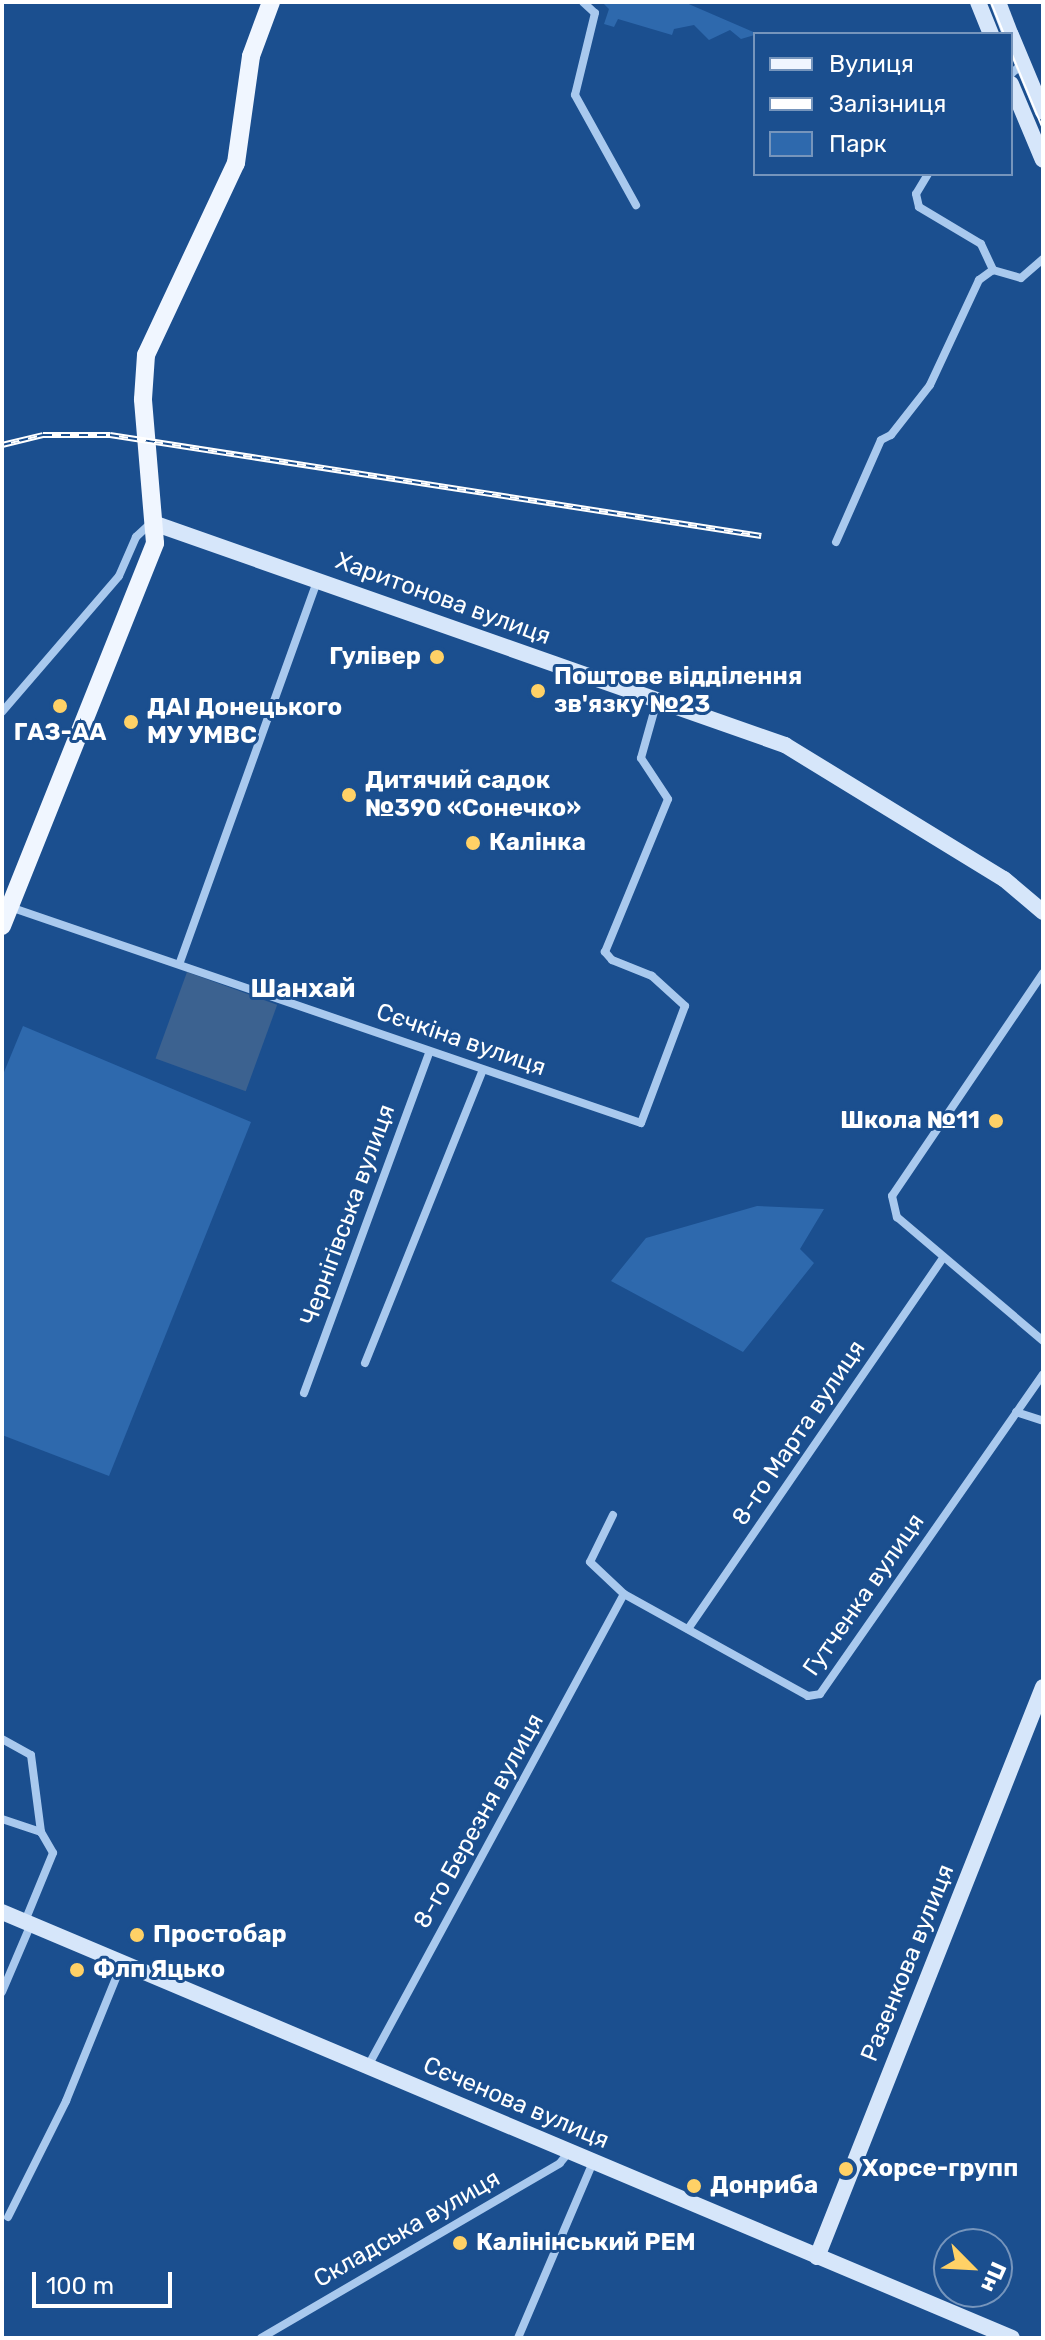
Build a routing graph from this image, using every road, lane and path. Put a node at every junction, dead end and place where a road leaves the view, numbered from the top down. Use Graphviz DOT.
graph roads {
  1 [pos="271,2"];
  2 [pos="583,2"];
  3 [pos="978,2"];
  4 [pos="998,2"];
  5 [pos="990,32"];
  6 [pos="1010,32"];
  7 [pos="1013,46"];
  8 [pos="1017,69"];
  9 [pos="1013,89"];
  10 [pos="1043,112"];
  11 [pos="1043,160"];
  12 [pos="927,176"];
  13 [pos="636,205"];
  14 [pos="1043,259"];
  15 [pos="993,270"];
  16 [pos="156,524"];
  17 [pos="836,542"];
  18 [pos="318,579"];
  19 [pos="657,701"];
  20 [pos="2,712"];
  21 [pos="6,905"];
  22 [pos="1043,912"];
  23 [pos="2,926"];
  24 [pos="180,962"];
  25 [pos="1043,973"];
  26 [pos="430,1051"];
  27 [pos="482,1072"];
  28 [pos="942,1260"];
  29 [pos="1043,1341"];
  30 [pos="365,1363"];
  31 [pos="1043,1374"];
  32 [pos="304,1393"];
  33 [pos="1016,1412"];
  34 [pos="1043,1421"];
  35 [pos="613,1515"];
  36 [pos="624,1594"];
  37 [pos="688,1629"];
  38 [pos="1043,1687"];
  39 [pos="2,1739"];
  40 [pos="2,1819"];
  41 [pos="41,1832"];
  42 [pos="2,1912"];
  43 [pos="28,1923"];
  44 [pos="122,1963"];
  45 [pos="2,1992"];
  46 [pos="368,2066"];
  47 [pos="569,2151"];
  48 [pos="593,2162"];
  49 [pos="8,2217"];
  50 [pos="817,2257"];
  51 [pos="261,2338"];
  52 [pos="518,2338"];
  53 [pos="1012,2338"];
  1 -- 16 [label="main road"];
  2 -- 13 [label="street"];
  3 -- 5 [label="street"];
  4 -- 6 [label="street"];
  7 -- 8 [label="street"];
  8 -- 10 [label="street"];
  9 -- 11 [label="street"];
  12 -- 15 [label="street"];
  14 -- 15 [label="street"];
  15 -- 17 [label="street"];
  16 -- 18 [label="street, Харитонова вулиця"];
  16 -- 20 [label="street"];
  16 -- 21 [label="main road"];
  18 -- 19 [label="street, Харитонова вулиця"];
  18 -- 24 [label="street"];
  19 -- 22 [label="street, Харитонова вулиця"];
  19 -- 27 [label="street, Сєчкіна вулиця"];
  21 -- 23 [label="main road"];
  21 -- 24 [label="street, Сєчкіна вулиця"];
  24 -- 26 [label="street, Сєчкіна вулиця"];
  25 -- 28 [label="street"];
  26 -- 27 [label="street, Сєчкіна вулиця"];
  26 -- 32 [label="street, Чернігівська вулиця"];
  27 -- 30 [label="street"];
  28 -- 29 [label="street"];
  28 -- 37 [label="street, 8-го Марта вулиця"];
  31 -- 33 [label="street, Гутченка вулиця"];
  33 -- 34 [label="street"];
  33 -- 37 [label="street, Гутченка вулиця"];
  35 -- 36 [label="street, Гутченка вулиця"];
  36 -- 37 [label="street, Гутченка вулиця"];
  36 -- 46 [label="street, 8-го Березня вулиця"];
  38 -- 50 [label="street, Разенкова вулиця"];
  39 -- 41 [label="street"];
  40 -- 41 [label="street"];
  41 -- 43 [label="street"];
  42 -- 43 [label="street, Сєченова вулиця"];
  43 -- 44 [label="street, Сєченова вулиця"];
  43 -- 45 [label="street"];
  44 -- 46 [label="street, Сєченова вулиця"];
  44 -- 49 [label="street"];
  46 -- 47 [label="street, Сєченова вулиця"];
  47 -- 48 [label="street, Сєченова вулиця"];
  47 -- 51 [label="street, Складська вулиця"];
  48 -- 50 [label="street, Сєченова вулиця"];
  48 -- 52 [label="street"];
  50 -- 53 [label="street, Сєченова вулиця"];
}
